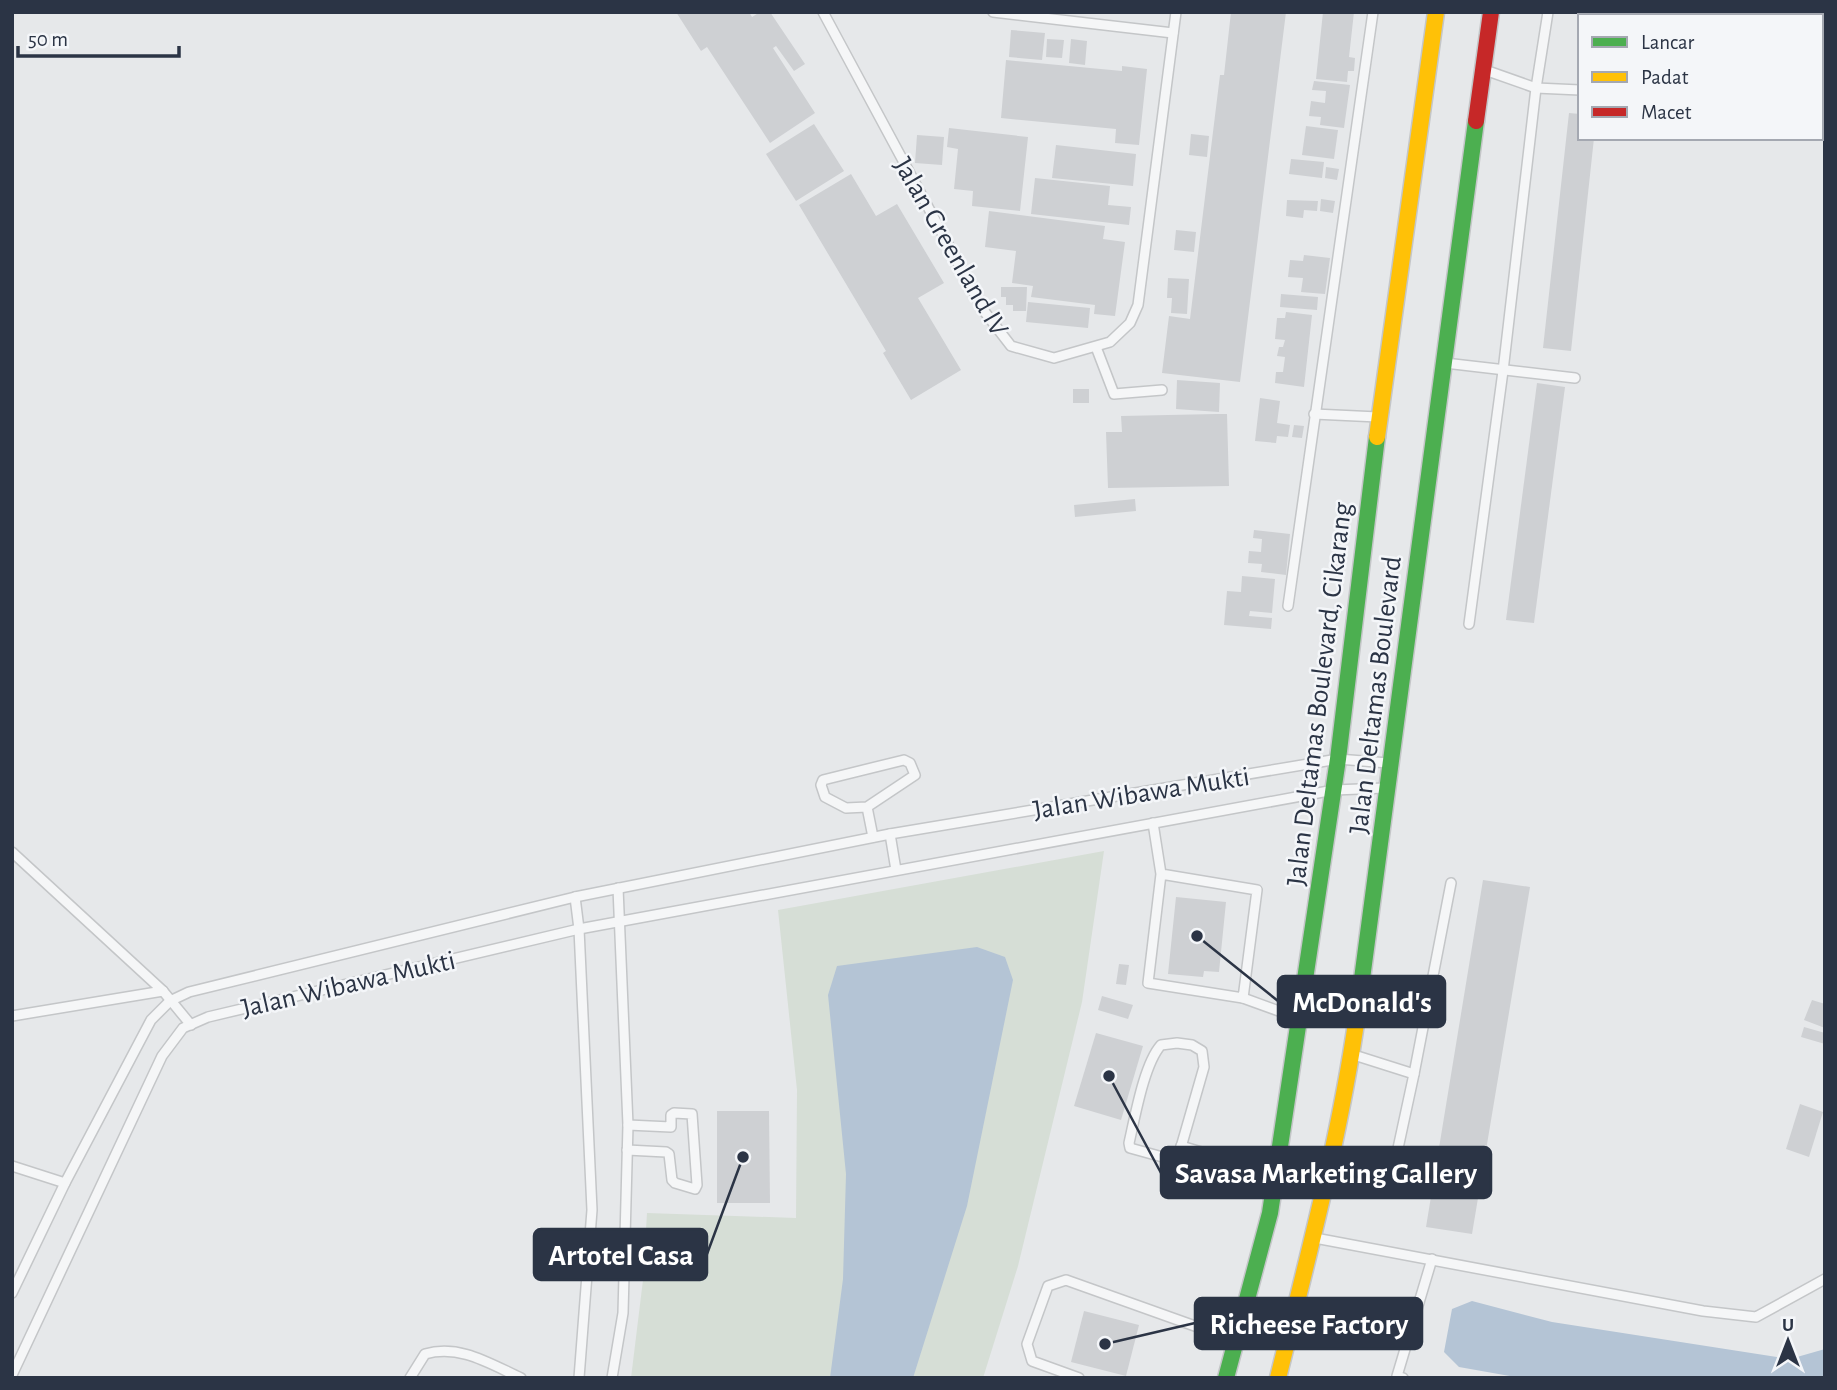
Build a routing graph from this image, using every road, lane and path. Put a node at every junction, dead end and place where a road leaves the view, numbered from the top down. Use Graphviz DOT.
graph roads {
  1 [pos="823,12"];
  2 [pos="993,12"];
  3 [pos="1175,12"];
  4 [pos="1373,12"];
  5 [pos="1436,12"];
  6 [pos="1491,12"];
  7 [pos="1548,12"];
  8 [pos="1173,33"];
  9 [pos="1483,69"];
  10 [pos="1536,88"];
  11 [pos="1578,90"];
  12 [pos="1096,347"];
  13 [pos="1443,363"];
  14 [pos="1503,371"];
  15 [pos="1575,378"];
  16 [pos="1162,390"];
  17 [pos="1314,414"];
  18 [pos="1379,417"];
  19 [pos="1288,606"];
  20 [pos="1469,624"];
  21 [pos="1338,760"];
  22 [pos="1393,764"];
  23 [pos="1389,788"];
  24 [pos="1334,790"];
  25 [pos="867,807"];
  26 [pos="1153,823"];
  27 [pos="890,834"];
  28 [pos="873,837"];
  29 [pos="12,852"];
  30 [pos="896,870"];
  31 [pos="1161,874"];
  32 [pos="1451,883"];
  33 [pos="618,888"];
  34 [pos="575,897"];
  35 [pos="620,921"];
  36 [pos="579,929"];
  37 [pos="163,991"];
  38 [pos="1243,998"];
  39 [pos="170,1001"];
  40 [pos="12,1016"];
  41 [pos="1300,1018"];
  42 [pos="191,1025"];
  43 [pos="1353,1054"];
  44 [pos="1414,1074"];
  45 [pos="628,1125"];
  46 [pos="1181,1146"];
  47 [pos="627,1150"];
  48 [pos="1177,1161"];
  49 [pos="12,1166"];
  50 [pos="1274,1181"];
  51 [pos="65,1183"];
  52 [pos="1389,1190"];
  53 [pos="1313,1238"];
  54 [pos="1432,1259"];
  55 [pos="1825,1279"];
  56 [pos="12,1293"];
  57 [pos="1237,1341"];
  58 [pos="12,1376"];
  59 [pos="410,1378"];
  60 [pos="521,1378"];
  61 [pos="579,1378"];
  62 [pos="612,1378"];
  63 [pos="1079,1378"];
  64 [pos="1226,1378"];
  65 [pos="1278,1378"];
  66 [pos="1403,1378"];
  1 -- 12 [label="lane, Jalan Greenland IV"];
  2 -- 8 [label="lane"];
  3 -- 8 [label="lane, Jalan Greenland IV"];
  4 -- 17 [label="lane"];
  5 -- 18 [label="street, Jalan Deltamas Boulevard, Cikarang"];
  6 -- 9 [label="street, Jalan Deltamas Boulevard"];
  7 -- 10 [label="lane"];
  8 -- 12 [label="lane, Jalan Greenland IV"];
  9 -- 10 [label="lane"];
  9 -- 13 [label="street, Jalan Deltamas Boulevard"];
  10 -- 11 [label="lane"];
  10 -- 14 [label="lane"];
  12 -- 16 [label="lane"];
  13 -- 14 [label="lane"];
  13 -- 22 [label="street, Jalan Deltamas Boulevard"];
  14 -- 15 [label="lane"];
  14 -- 20 [label="lane"];
  17 -- 18 [label="lane"];
  17 -- 19 [label="lane"];
  18 -- 21 [label="street, Jalan Deltamas Boulevard, Cikarang"];
  21 -- 22 [label="lane, Jalan Wibawa Mukti"];
  21 -- 24 [label="street, Jalan Deltamas Boulevard, Cikarang"];
  21 -- 27 [label="lane, Jalan Wibawa Mukti"];
  22 -- 23 [label="street, Jalan Deltamas Boulevard"];
  23 -- 24 [label="lane, Jalan Wibawa Mukti"];
  23 -- 43 [label="street, Jalan Deltamas Boulevard"];
  24 -- 26 [label="lane, Jalan Wibawa Mukti"];
  24 -- 41 [label="street, Jalan Deltamas Boulevard, Cikarang"];
  25 -- 25 [label="lane"];
  25 -- 28 [label="lane"];
  26 -- 30 [label="lane, Jalan Wibawa Mukti"];
  26 -- 31 [label="lane"];
  27 -- 28 [label="lane, Jalan Wibawa Mukti"];
  27 -- 30 [label="lane"];
  28 -- 33 [label="lane, Jalan Wibawa Mukti"];
  29 -- 37 [label="lane"];
  30 -- 35 [label="lane, Jalan Wibawa Mukti"];
  31 -- 38 [label="lane"];
  31 -- 38 [label="lane"];
  32 -- 44 [label="lane"];
  33 -- 34 [label="lane, Jalan Wibawa Mukti"];
  33 -- 35 [label="lane"];
  34 -- 36 [label="lane"];
  34 -- 39 [label="lane, Jalan Wibawa Mukti"];
  35 -- 36 [label="lane, Jalan Wibawa Mukti"];
  35 -- 45 [label="lane"];
  36 -- 42 [label="lane, Jalan Wibawa Mukti"];
  36 -- 61 [label="lane"];
  37 -- 39 [label="lane"];
  37 -- 40 [label="lane"];
  38 -- 41 [label="lane"];
  39 -- 42 [label="lane"];
  39 -- 51 [label="lane, Jalan Wibawa Mukti"];
  41 -- 50 [label="street, Jalan Deltamas Boulevard, Cikarang"];
  42 -- 58 [label="lane, Jalan Wibawa Mukti"];
  43 -- 44 [label="lane"];
  43 -- 53 [label="street, Jalan Deltamas Boulevard"];
  44 -- 52 [label="lane"];
  45 -- 47 [label="lane"];
  45 -- 47 [label="lane"];
  46 -- 48 [label="lane"];
  46 -- 48 [label="lane"];
  46 -- 50 [label="lane"];
  47 -- 62 [label="lane"];
  48 -- 50 [label="lane"];
  49 -- 51 [label="lane"];
  50 -- 57 [label="street, Jalan Deltamas Boulevard, Cikarang"];
  51 -- 56 [label="lane, Jalan Wibawa Mukti"];
  53 -- 54 [label="lane"];
  53 -- 65 [label="street, Jalan Deltamas Boulevard"];
  54 -- 55 [label="lane"];
  54 -- 66 [label="lane"];
  57 -- 63 [label="lane"];
  57 -- 64 [label="street, Jalan Deltamas Boulevard, Cikarang"];
  59 -- 60 [label="lane"];
}
